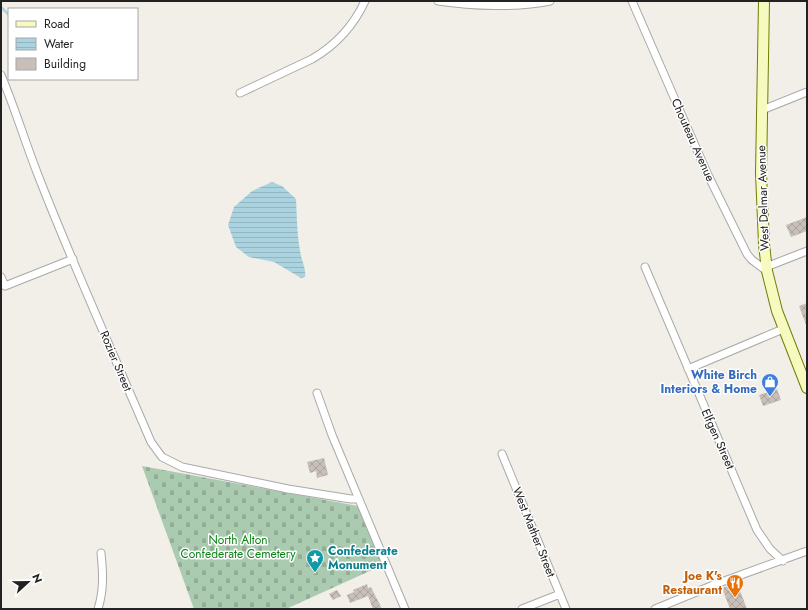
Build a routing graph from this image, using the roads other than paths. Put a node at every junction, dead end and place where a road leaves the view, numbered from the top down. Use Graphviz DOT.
graph roads {
  1 [pos="365,1"];
  2 [pos="438,1"];
  3 [pos="550,1"];
  4 [pos="632,1"];
  5 [pos="764,1"];
  6 [pos="1,75"];
  7 [pos="807,92"];
  8 [pos="240,93"];
  9 [pos="762,110"];
  10 [pos="807,251"];
  11 [pos="73,259"];
  12 [pos="645,267"];
  13 [pos="767,269"];
  14 [pos="1,277"];
  15 [pos="783,329"];
  16 [pos="688,369"];
  17 [pos="807,388"];
  18 [pos="317,393"];
  19 [pos="502,454"];
  20 [pos="359,499"];
  21 [pos="807,551"];
  22 [pos="101,553"];
  23 [pos="783,561"];
  24 [pos="560,594"];
  25 [pos="98,609"];
  26 [pos="404,609"];
  27 [pos="522,609"];
  28 [pos="566,609"];
  29 [pos="656,609"];
  1 -- 8 [label="street"];
  2 -- 3 [label="street"];
  4 -- 13 [label="street, Chouteau Avenue"];
  5 -- 9 [label="street, West Delmar Avenue"];
  6 -- 11 [label="street, Rozier Street"];
  7 -- 9 [label="street"];
  9 -- 13 [label="street, West Delmar Avenue"];
  10 -- 13 [label="street"];
  11 -- 14 [label="street"];
  11 -- 20 [label="street, Rozier Street"];
  12 -- 16 [label="street, Elfgen Street"];
  13 -- 15 [label="street, West Delmar Avenue"];
  15 -- 16 [label="street"];
  15 -- 17 [label="street, West Delmar Avenue"];
  16 -- 23 [label="street, Elfgen Street"];
  18 -- 20 [label="street"];
  19 -- 24 [label="street, West Mather Street"];
  20 -- 26 [label="street"];
  21 -- 23 [label="street"];
  22 -- 25 [label="street"];
  23 -- 29 [label="street"];
  24 -- 27 [label="street"];
  24 -- 28 [label="street, West Mather Street"];
}
